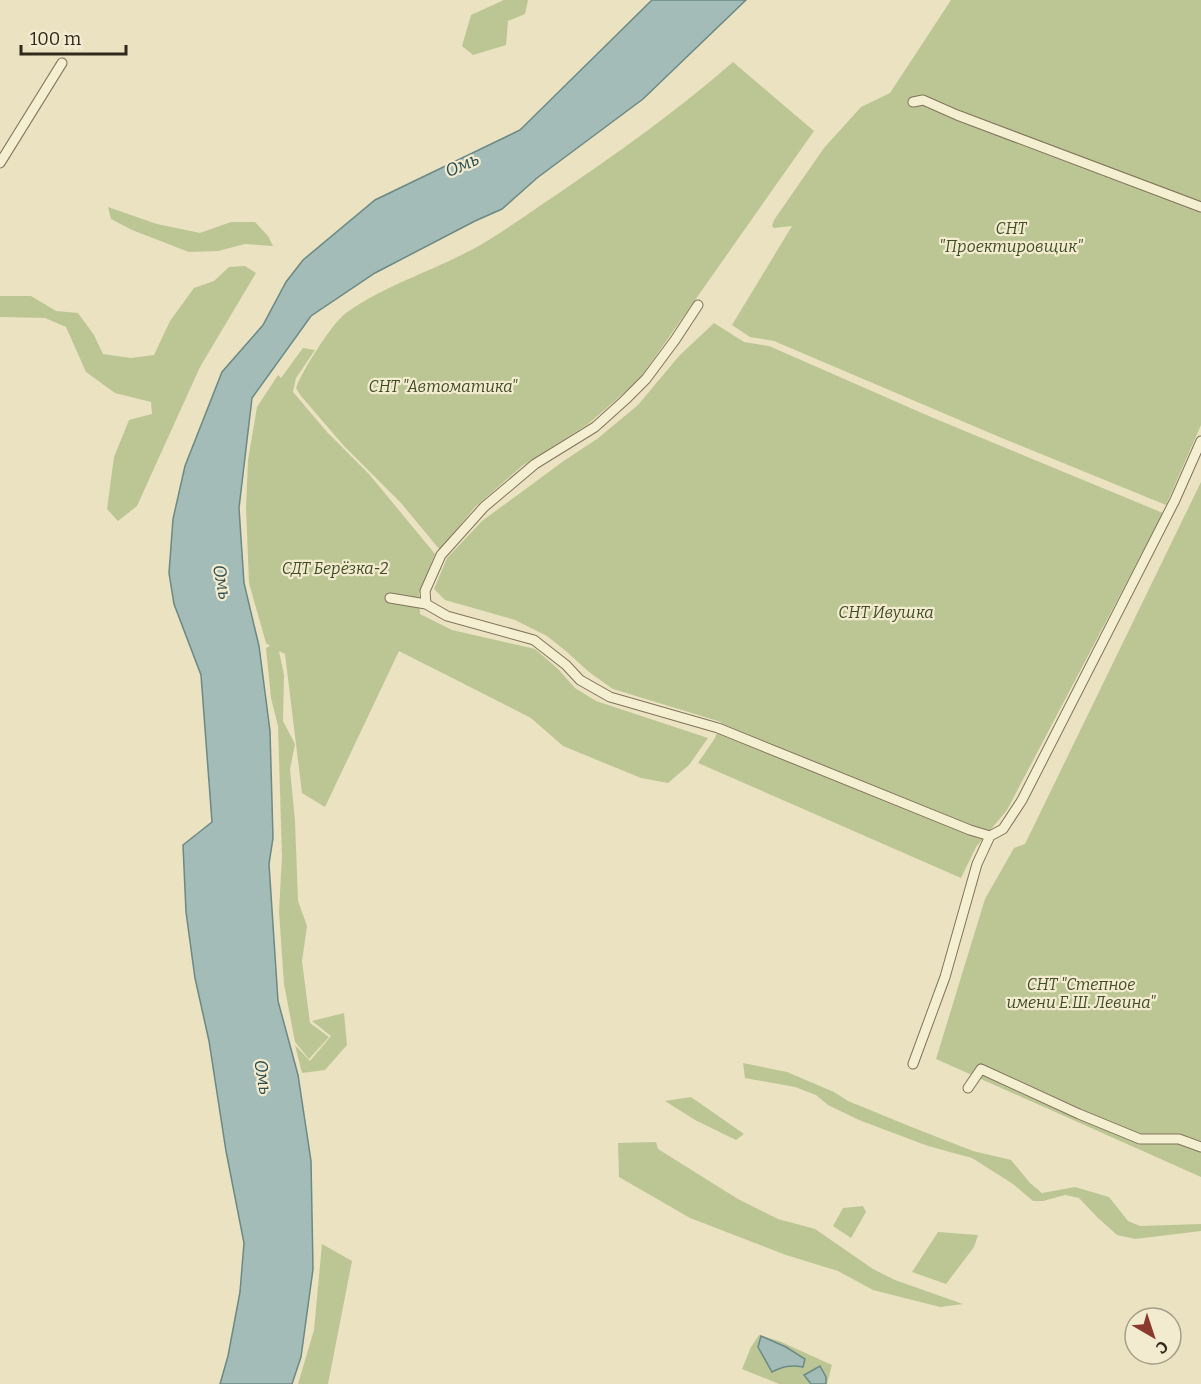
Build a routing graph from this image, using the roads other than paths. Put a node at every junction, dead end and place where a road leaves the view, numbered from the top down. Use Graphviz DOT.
graph roads {
  1 [pos="62,63"];
  2 [pos="913,102"];
  3 [pos="0,163"];
  4 [pos="1201,207"];
  5 [pos="698,304"];
  6 [pos="1201,441"];
  7 [pos="390,598"];
  8 [pos="426,604"];
  9 [pos="990,836"];
  10 [pos="913,1064"];
  11 [pos="968,1088"];
  12 [pos="1201,1148"];
  1 -- 3 [label="street"];
  2 -- 4 [label="street"];
  5 -- 8 [label="street"];
  6 -- 9 [label="street"];
  7 -- 8 [label="street"];
  8 -- 9 [label="street"];
  9 -- 10 [label="street"];
  11 -- 12 [label="street"];
}
